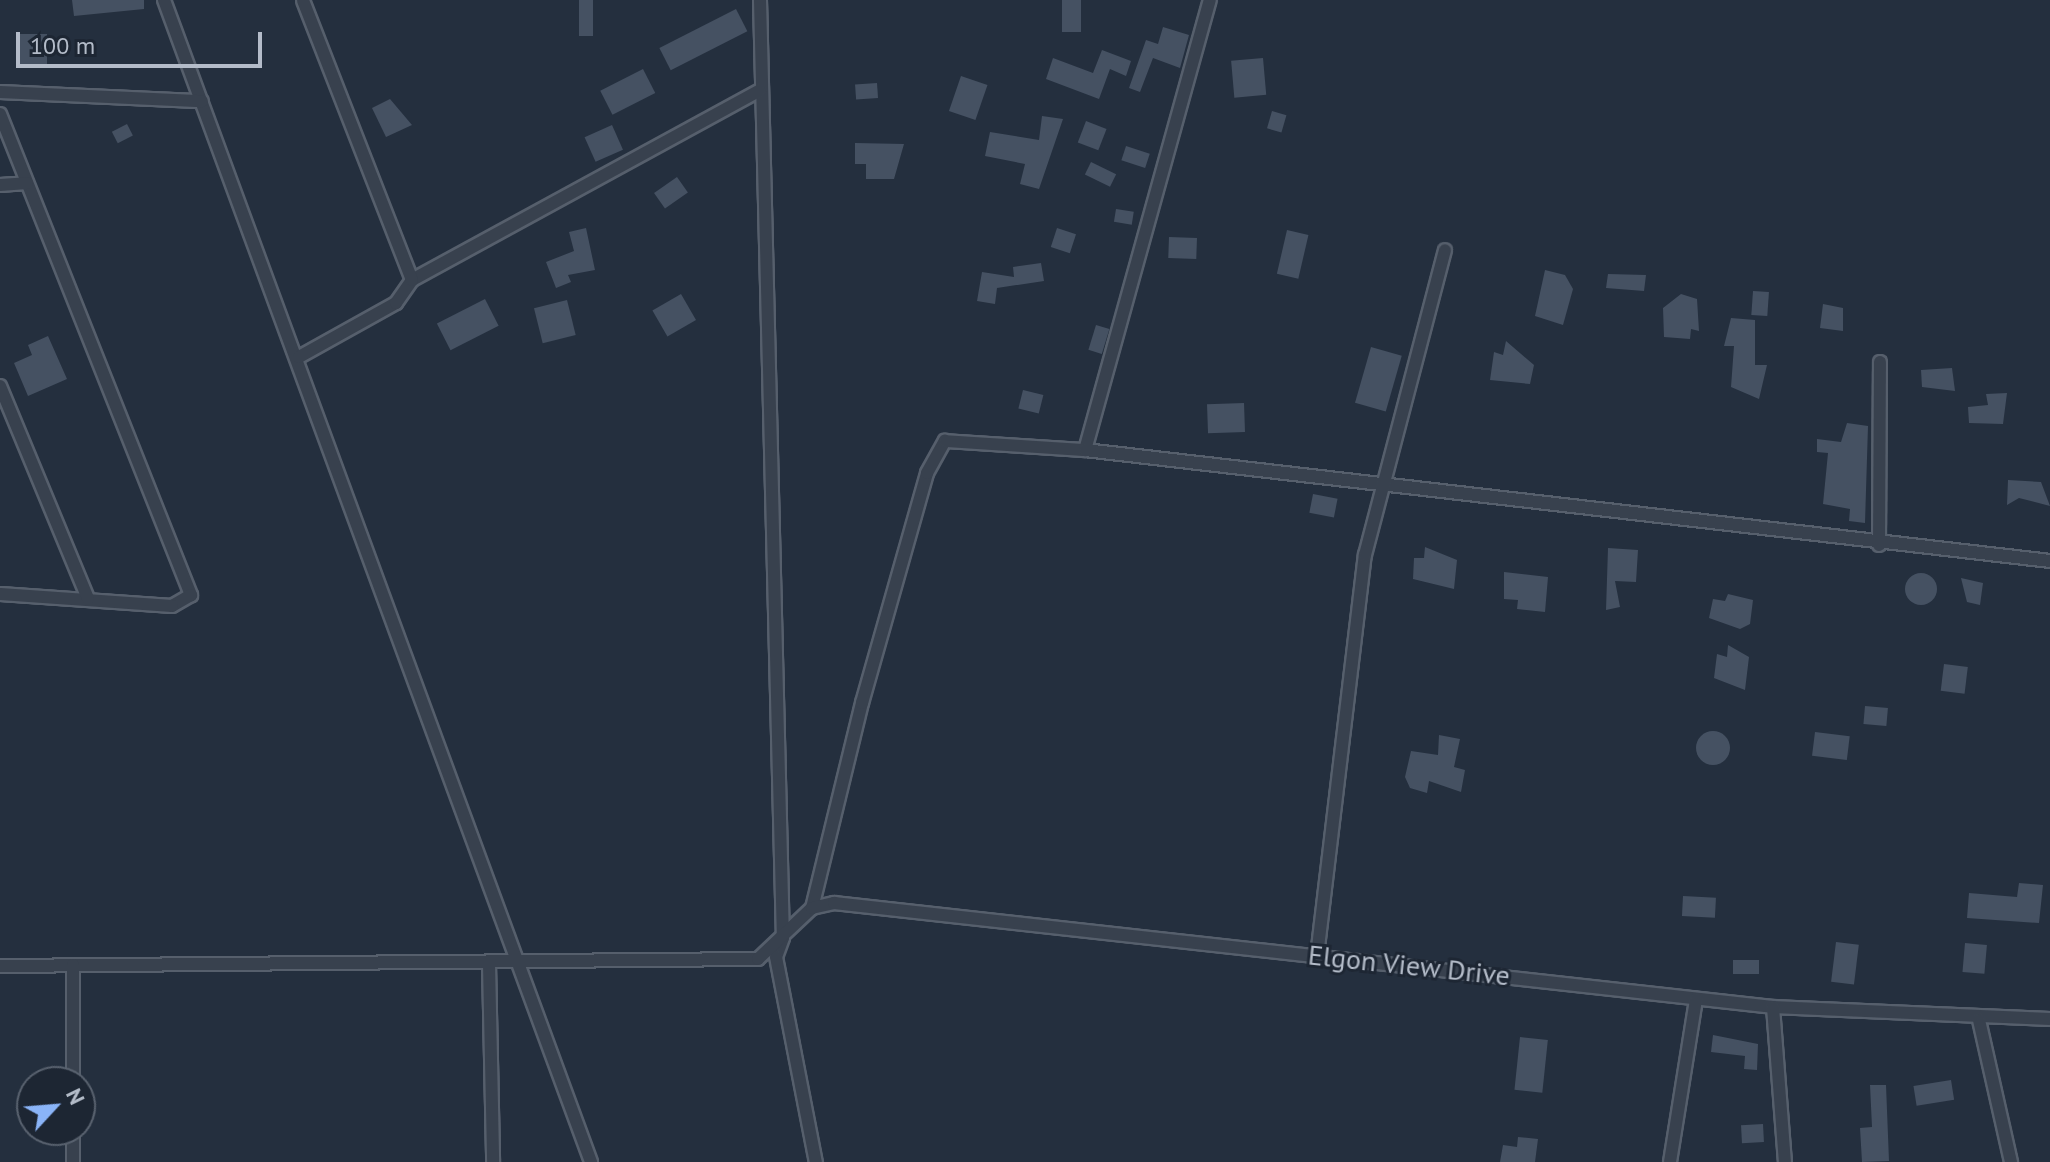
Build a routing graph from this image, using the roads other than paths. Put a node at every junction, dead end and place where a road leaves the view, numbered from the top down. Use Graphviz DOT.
graph roads {
  1 [pos="164,0"];
  2 [pos="303,0"];
  3 [pos="760,0"];
  4 [pos="1210,0"];
  5 [pos="760,90"];
  6 [pos="0,92"];
  7 [pos="202,101"];
  8 [pos="0,114"];
  9 [pos="27,183"];
  10 [pos="0,185"];
  11 [pos="1445,250"];
  12 [pos="412,280"];
  13 [pos="299,357"];
  14 [pos="1880,362"];
  15 [pos="0,386"];
  16 [pos="1085,450"];
  17 [pos="1381,485"];
  18 [pos="1879,545"];
  19 [pos="2050,561"];
  20 [pos="0,594"];
  21 [pos="88,598"];
  22 [pos="812,908"];
  23 [pos="783,938"];
  24 [pos="1317,956"];
  25 [pos="489,964"];
  26 [pos="520,964"];
  27 [pos="73,965"];
  28 [pos="0,966"];
  29 [pos="1696,999"];
  30 [pos="1773,1007"];
  31 [pos="2050,1019"];
  32 [pos="1979,1020"];
  33 [pos="73,1066"];
  34 [pos="493,1162"];
  35 [pos="591,1162"];
  36 [pos="816,1162"];
  37 [pos="1670,1162"];
  38 [pos="1785,1162"];
  39 [pos="2011,1162"];
  1 -- 7 [label="street"];
  2 -- 12 [label="street"];
  3 -- 5 [label="street"];
  4 -- 16 [label="street"];
  5 -- 12 [label="street"];
  5 -- 23 [label="street"];
  6 -- 7 [label="street"];
  7 -- 13 [label="street"];
  8 -- 9 [label="street"];
  9 -- 10 [label="street"];
  9 -- 21 [label="street"];
  11 -- 17 [label="street"];
  12 -- 13 [label="street"];
  13 -- 26 [label="street"];
  14 -- 18 [label="street"];
  15 -- 21 [label="street"];
  16 -- 17 [label="street"];
  16 -- 22 [label="street"];
  17 -- 18 [label="street"];
  17 -- 24 [label="street"];
  18 -- 19 [label="street"];
  20 -- 21 [label="street"];
  22 -- 23 [label="street"];
  22 -- 24 [label="street, Elgon View Drive"];
  23 -- 26 [label="street"];
  23 -- 36 [label="street"];
  24 -- 29 [label="street, Elgon View Drive"];
  25 -- 26 [label="street"];
  25 -- 27 [label="street"];
  25 -- 34 [label="street"];
  26 -- 35 [label="street"];
  27 -- 28 [label="street"];
  27 -- 33 [label="street"];
  29 -- 30 [label="street, Elgon View Drive"];
  29 -- 37 [label="street"];
  30 -- 32 [label="street, Elgon View Drive"];
  30 -- 38 [label="street"];
  31 -- 32 [label="street, Elgon View Drive"];
  32 -- 39 [label="street"];
}
